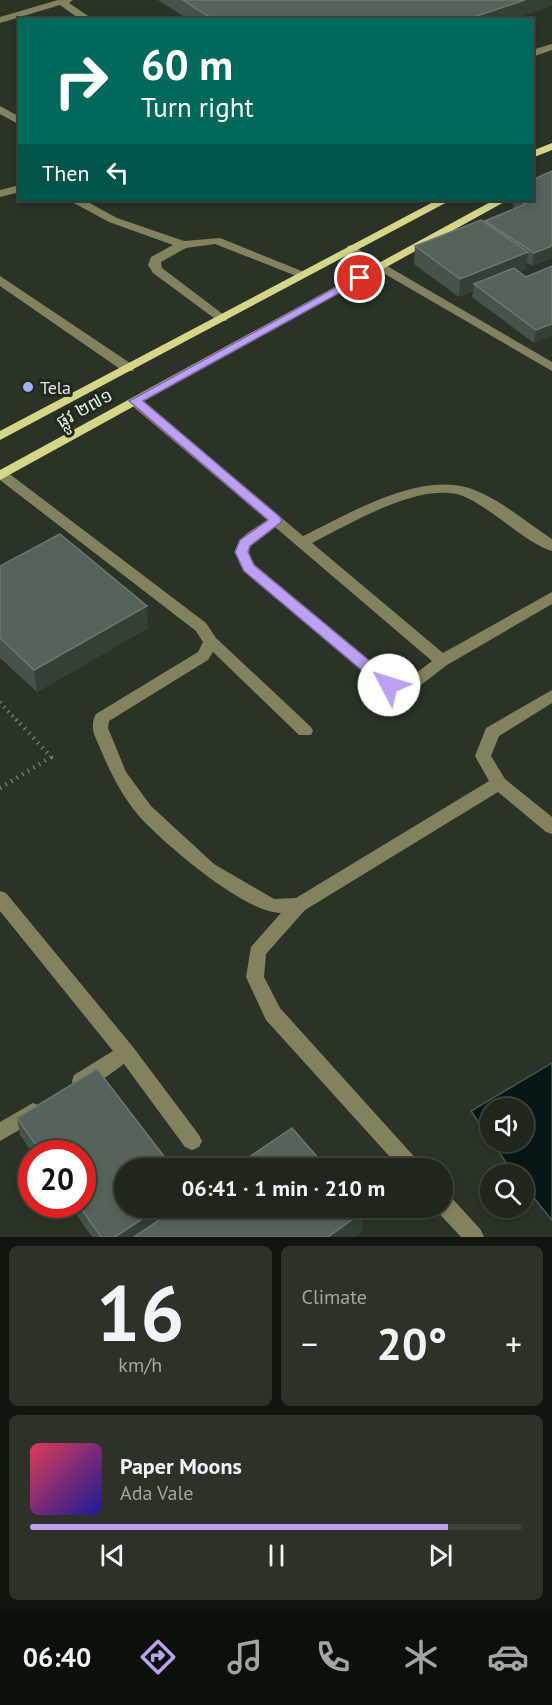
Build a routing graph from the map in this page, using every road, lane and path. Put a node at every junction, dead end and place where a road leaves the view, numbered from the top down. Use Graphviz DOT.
graph roads {
  1 [pos="64,1"];
  2 [pos="86,18"];
  3 [pos="0,20"];
  4 [pos="552,47"];
  5 [pos="534,53"];
  6 [pos="0,109"];
  7 [pos="18,121"];
  8 [pos="552,146"];
  9 [pos="534,154"];
  10 [pos="18,189"];
  11 [pos="0,194"];
  12 [pos="78,201"];
  13 [pos="443,201"];
  14 [pos="500,201"];
  15 [pos="183,245"];
  16 [pos="351,249"];
  17 [pos="380,266"];
  18 [pos="303,274"];
  19 [pos="0,280"];
  20 [pos="222,318"];
  21 [pos="549,362"];
  22 [pos="128,368"];
  23 [pos="135,401"];
  24 [pos="0,436"];
  25 [pos="1,476"];
  26 [pos="276,520"];
  27 [pos="302,542"];
  28 [pos="552,546"];
  29 [pos="552,597"];
  30 [pos="211,642"];
  31 [pos="442,661"];
  32 [pos="552,696"];
  33 [pos="0,702"];
  34 [pos="305,731"];
  35 [pos="499,783"];
  36 [pos="0,788"];
  37 [pos="552,827"];
  38 [pos="0,898"];
  39 [pos="299,905"];
  40 [pos="126,1053"];
  41 [pos="68,1090"];
  42 [pos="49,1102"];
  43 [pos="0,1132"];
  44 [pos="192,1141"];
  45 [pos="403,1158"];
  46 [pos="453,1214"];
  47 [pos="474,1237"];
  1 -- 2 [label="street"];
  1 -- 3 [label="street"];
  4 -- 5 [label="street"];
  6 -- 7 [label="street"];
  8 -- 9 [label="main road"];
  10 -- 11 [label="street"];
  12 -- 15 [label="street"];
  13 -- 16 [label="main road, ផ្លូវ ២៧១"];
  14 -- 17 [label="main road, ផ្លូវ ២៧១"];
  15 -- 18 [label="street"];
  15 -- 20 [label="street"];
  16 -- 17 [label="street"];
  16 -- 18 [label="main road, ផ្លូវ ២៧១"];
  17 -- 21 [label="street"];
  17 -- 23 [label="main road, ផ្លូវ ២៧១"];
  18 -- 20 [label="main road, ផ្លូវ ២៧១"];
  19 -- 22 [label="street"];
  20 -- 22 [label="main road, ផ្លូវ ២៧១"];
  22 -- 24 [label="main road, ផ្លូវ ២៧១"];
  23 -- 25 [label="main road, ផ្លូវ ២៧១"];
  23 -- 26 [label="street"];
  25 -- 30 [label="street"];
  26 -- 27 [label="street"];
  26 -- 31 [label="street"];
  27 -- 28 [label="street"];
  27 -- 31 [label="street"];
  29 -- 31 [label="street"];
  30 -- 34 [label="street"];
  30 -- 39 [label="street"];
  32 -- 35 [label="street"];
  33 -- 36 [label="path"];
  35 -- 37 [label="street"];
  35 -- 39 [label="street"];
  38 -- 40 [label="street"];
  39 -- 45 [label="street"];
  40 -- 41 [label="street"];
  40 -- 44 [label="street"];
  42 -- 43 [label="street"];
  46 -- 47 [label="street"];
}
